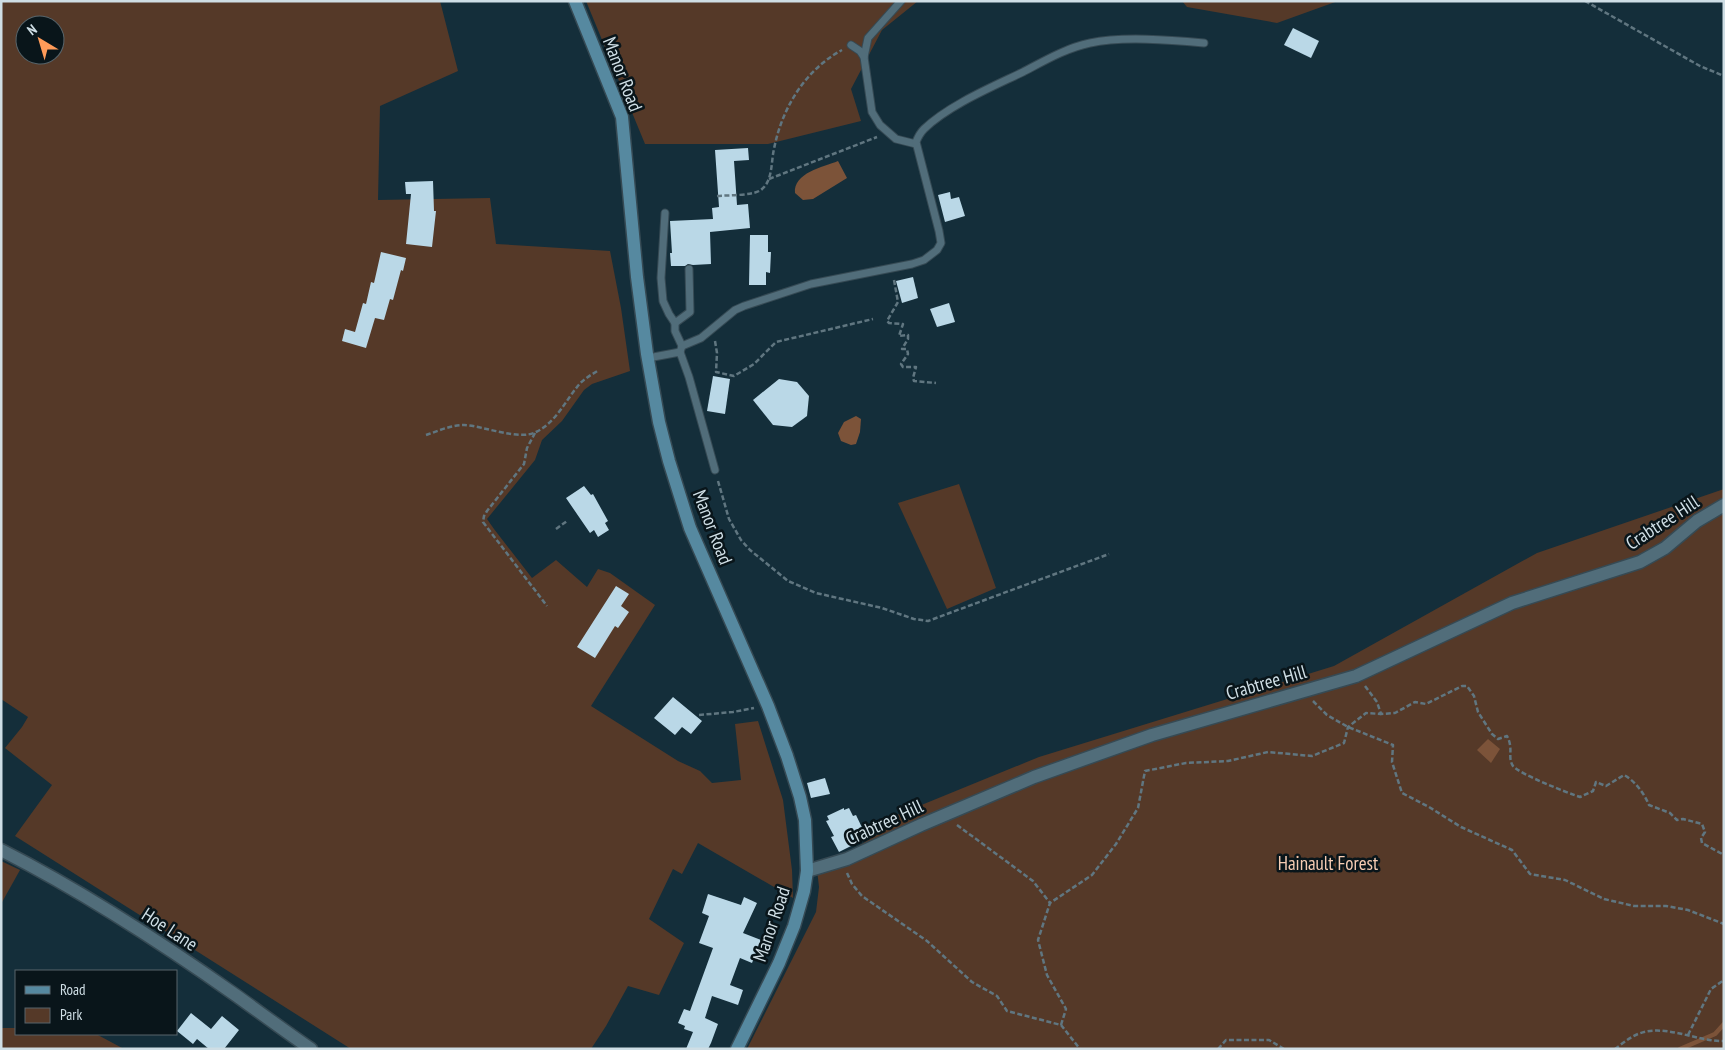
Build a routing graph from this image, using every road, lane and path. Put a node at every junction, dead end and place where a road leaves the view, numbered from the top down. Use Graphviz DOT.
graph roads {
  1 [pos="575,1"];
  2 [pos="901,1"];
  3 [pos="1585,1"];
  4 [pos="1204,43"];
  5 [pos="851,46"];
  6 [pos="864,57"];
  7 [pos="1724,76"];
  8 [pos="896,139"];
  9 [pos="916,144"];
  10 [pos="769,179"];
  11 [pos="717,196"];
  12 [pos="665,213"];
  13 [pos="689,269"];
  14 [pos="901,278"];
  15 [pos="873,319"];
  16 [pos="675,323"];
  17 [pos="706,334"];
  18 [pos="681,349"];
  19 [pos="648,358"];
  20 [pos="599,370"];
  21 [pos="936,383"];
  22 [pos="535,433"];
  23 [pos="426,435"];
  24 [pos="715,470"];
  25 [pos="1724,505"];
  26 [pos="567,521"];
  27 [pos="556,529"];
  28 [pos="1109,554"];
  29 [pos="547,606"];
  30 [pos="1356,676"];
  31 [pos="1303,691"];
  32 [pos="768,706"];
  33 [pos="699,714"];
  34 [pos="1381,714"];
  35 [pos="1348,727"];
  36 [pos="943,815"];
  37 [pos="1,850"];
  38 [pos="1724,855"];
  39 [pos="847,859"];
  40 [pos="807,871"];
  41 [pos="1050,903"];
  42 [pos="1724,924"];
  43 [pos="1724,980"];
  44 [pos="1061,1025"];
  45 [pos="1688,1035"];
  46 [pos="1724,1041"];
  47 [pos="312,1049"];
  48 [pos="737,1049"];
  49 [pos="1080,1049"];
  50 [pos="1218,1049"];
  51 [pos="1284,1049"];
  52 [pos="1615,1049"];
  1 -- 19 [label="street, Manor Road"];
  2 -- 6 [label="lane"];
  3 -- 7 [label="path"];
  4 -- 9 [label="lane"];
  5 -- 6 [label="lane"];
  5 -- 10 [label="path"];
  6 -- 8 [label="lane"];
  8 -- 9 [label="lane"];
  8 -- 10 [label="path"];
  9 -- 17 [label="lane"];
  10 -- 11 [label="path"];
  12 -- 16 [label="lane"];
  13 -- 16 [label="lane"];
  14 -- 21 [label="path"];
  15 -- 17 [label="path"];
  16 -- 18 [label="lane"];
  17 -- 18 [label="lane"];
  18 -- 19 [label="lane"];
  18 -- 24 [label="lane"];
  19 -- 32 [label="street, Manor Road"];
  20 -- 22 [label="path"];
  22 -- 23 [label="path"];
  22 -- 29 [label="path"];
  24 -- 28 [label="path"];
  25 -- 30 [label="street, Crabtree Hill"];
  26 -- 27 [label="path"];
  30 -- 31 [label="street, Crabtree Hill"];
  30 -- 34 [label="path"];
  31 -- 35 [label="path"];
  31 -- 36 [label="street, Crabtree Hill"];
  32 -- 33 [label="path"];
  32 -- 40 [label="street, Manor Road"];
  34 -- 35 [label="path"];
  34 -- 38 [label="path"];
  35 -- 41 [label="path"];
  35 -- 42 [label="path"];
  36 -- 39 [label="street, Crabtree Hill"];
  36 -- 41 [label="path"];
  37 -- 47 [label="street, Hoe Lane"];
  39 -- 40 [label="street, Crabtree Hill"];
  39 -- 44 [label="path"];
  40 -- 48 [label="street, Manor Road"];
  41 -- 44 [label="path"];
  43 -- 45 [label="path"];
  44 -- 49 [label="path"];
  45 -- 46 [label="path"];
  45 -- 52 [label="path"];
  50 -- 51 [label="path"];
}
